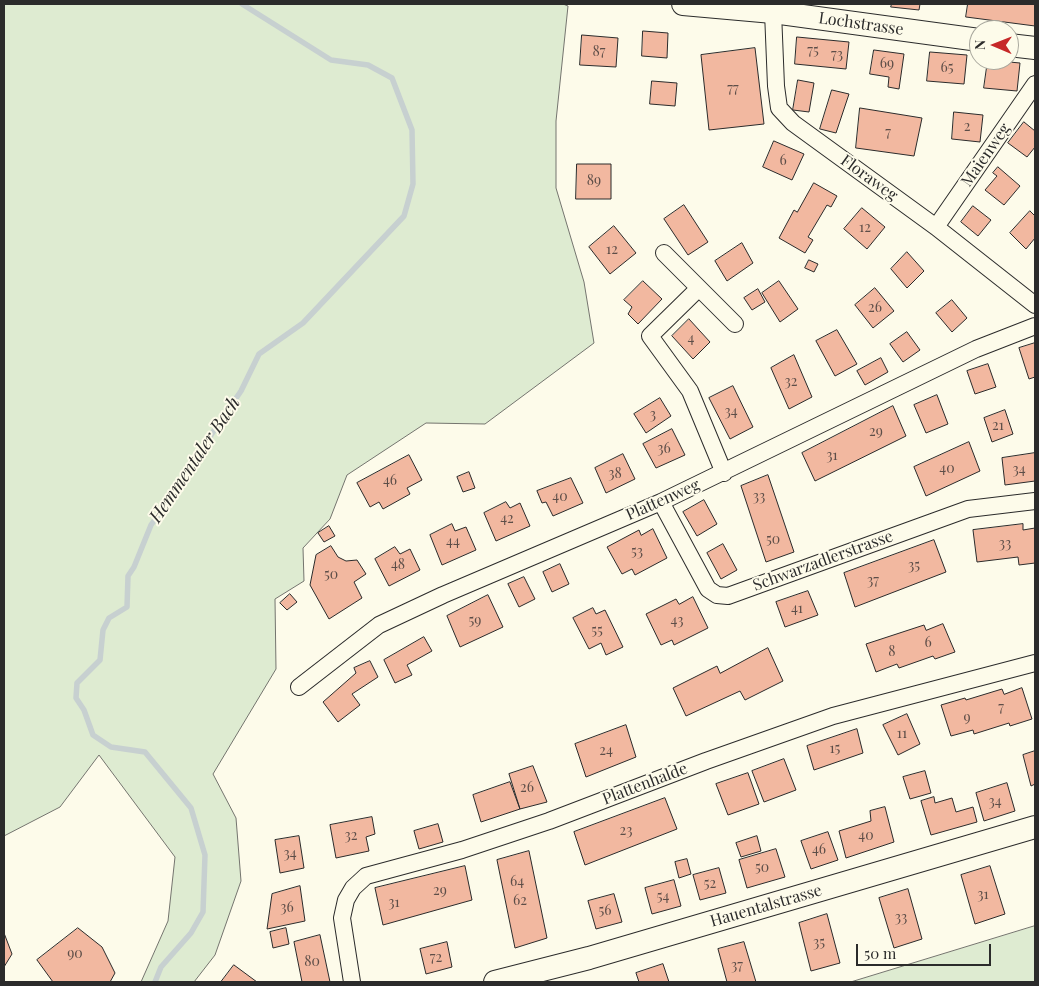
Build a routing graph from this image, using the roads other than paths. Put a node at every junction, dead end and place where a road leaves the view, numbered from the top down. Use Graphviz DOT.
graph roads {
  1 [pos="683,4"];
  2 [pos="773,12"];
  3 [pos="969,39"];
  4 [pos="1019,46"];
  5 [pos="1035,48"];
  6 [pos="1035,84"];
  7 [pos="936,227"];
  8 [pos="664,253"];
  9 [pos="699,288"];
  10 [pos="1035,305"];
  11 [pos="735,324"];
  12 [pos="1035,326"];
  13 [pos="724,473"];
  14 [pos="1035,501"];
  15 [pos="661,502"];
  16 [pos="1035,663"];
  17 [pos="299,687"];
  18 [pos="1035,827"];
  19 [pos="352,982"];
  20 [pos="495,982"];
  1 -- 2 [label="street, Lochstrasse"];
  2 -- 3 [label="street, Lochstrasse"];
  2 -- 7 [label="street, Floraweg"];
  4 -- 5 [label="street"];
  6 -- 7 [label="street, Maienweg"];
  7 -- 10 [label="street, Floraweg"];
  8 -- 9 [label="street"];
  9 -- 11 [label="street"];
  9 -- 13 [label="street"];
  12 -- 13 [label="street, Plattenweg"];
  13 -- 15 [label="street, Plattenweg"];
  14 -- 15 [label="street, Schwarzadlerstrasse"];
  15 -- 17 [label="street, Plattenweg"];
  16 -- 19 [label="street, Plattenhalde"];
  18 -- 20 [label="street, Hauentalstrasse"];
}
